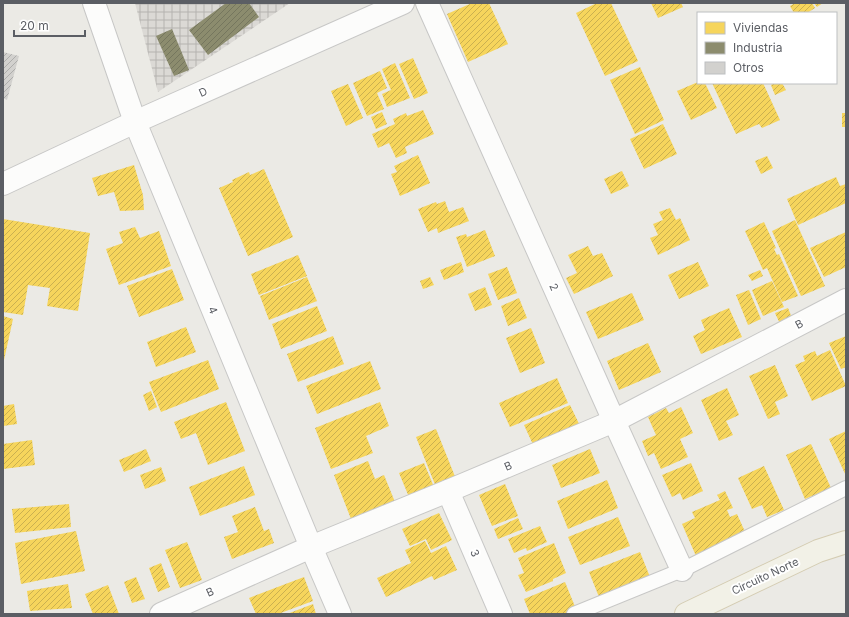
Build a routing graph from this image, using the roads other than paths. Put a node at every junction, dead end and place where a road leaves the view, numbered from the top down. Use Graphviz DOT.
graph roads {
  1 [pos="94,3"];
  2 [pos="403,3"];
  3 [pos="427,3"];
  4 [pos="135,122"];
  5 [pos="3,184"];
  6 [pos="846,300"];
  7 [pos="614,421"];
  8 [pos="846,488"];
  9 [pos="448,491"];
  10 [pos="846,542"];
  11 [pos="311,547"];
  12 [pos="682,570"];
  13 [pos="162,614"];
  14 [pos="340,614"];
  15 [pos="501,614"];
  16 [pos="574,614"];
  17 [pos="686,614"];
  1 -- 4 [label="street, 4"];
  2 -- 4 [label="street, D"];
  3 -- 7 [label="street, 2"];
  4 -- 5 [label="street, D"];
  4 -- 11 [label="street, 4"];
  6 -- 7 [label="street, B"];
  7 -- 9 [label="street, B"];
  7 -- 12 [label="street, 2"];
  8 -- 12 [label="lane"];
  9 -- 11 [label="street, B"];
  9 -- 15 [label="street, 3"];
  10 -- 17 [label="main road, Circuito Norte"];
  11 -- 13 [label="street, B"];
  11 -- 14 [label="street, 4"];
  12 -- 16 [label="lane"];
}
